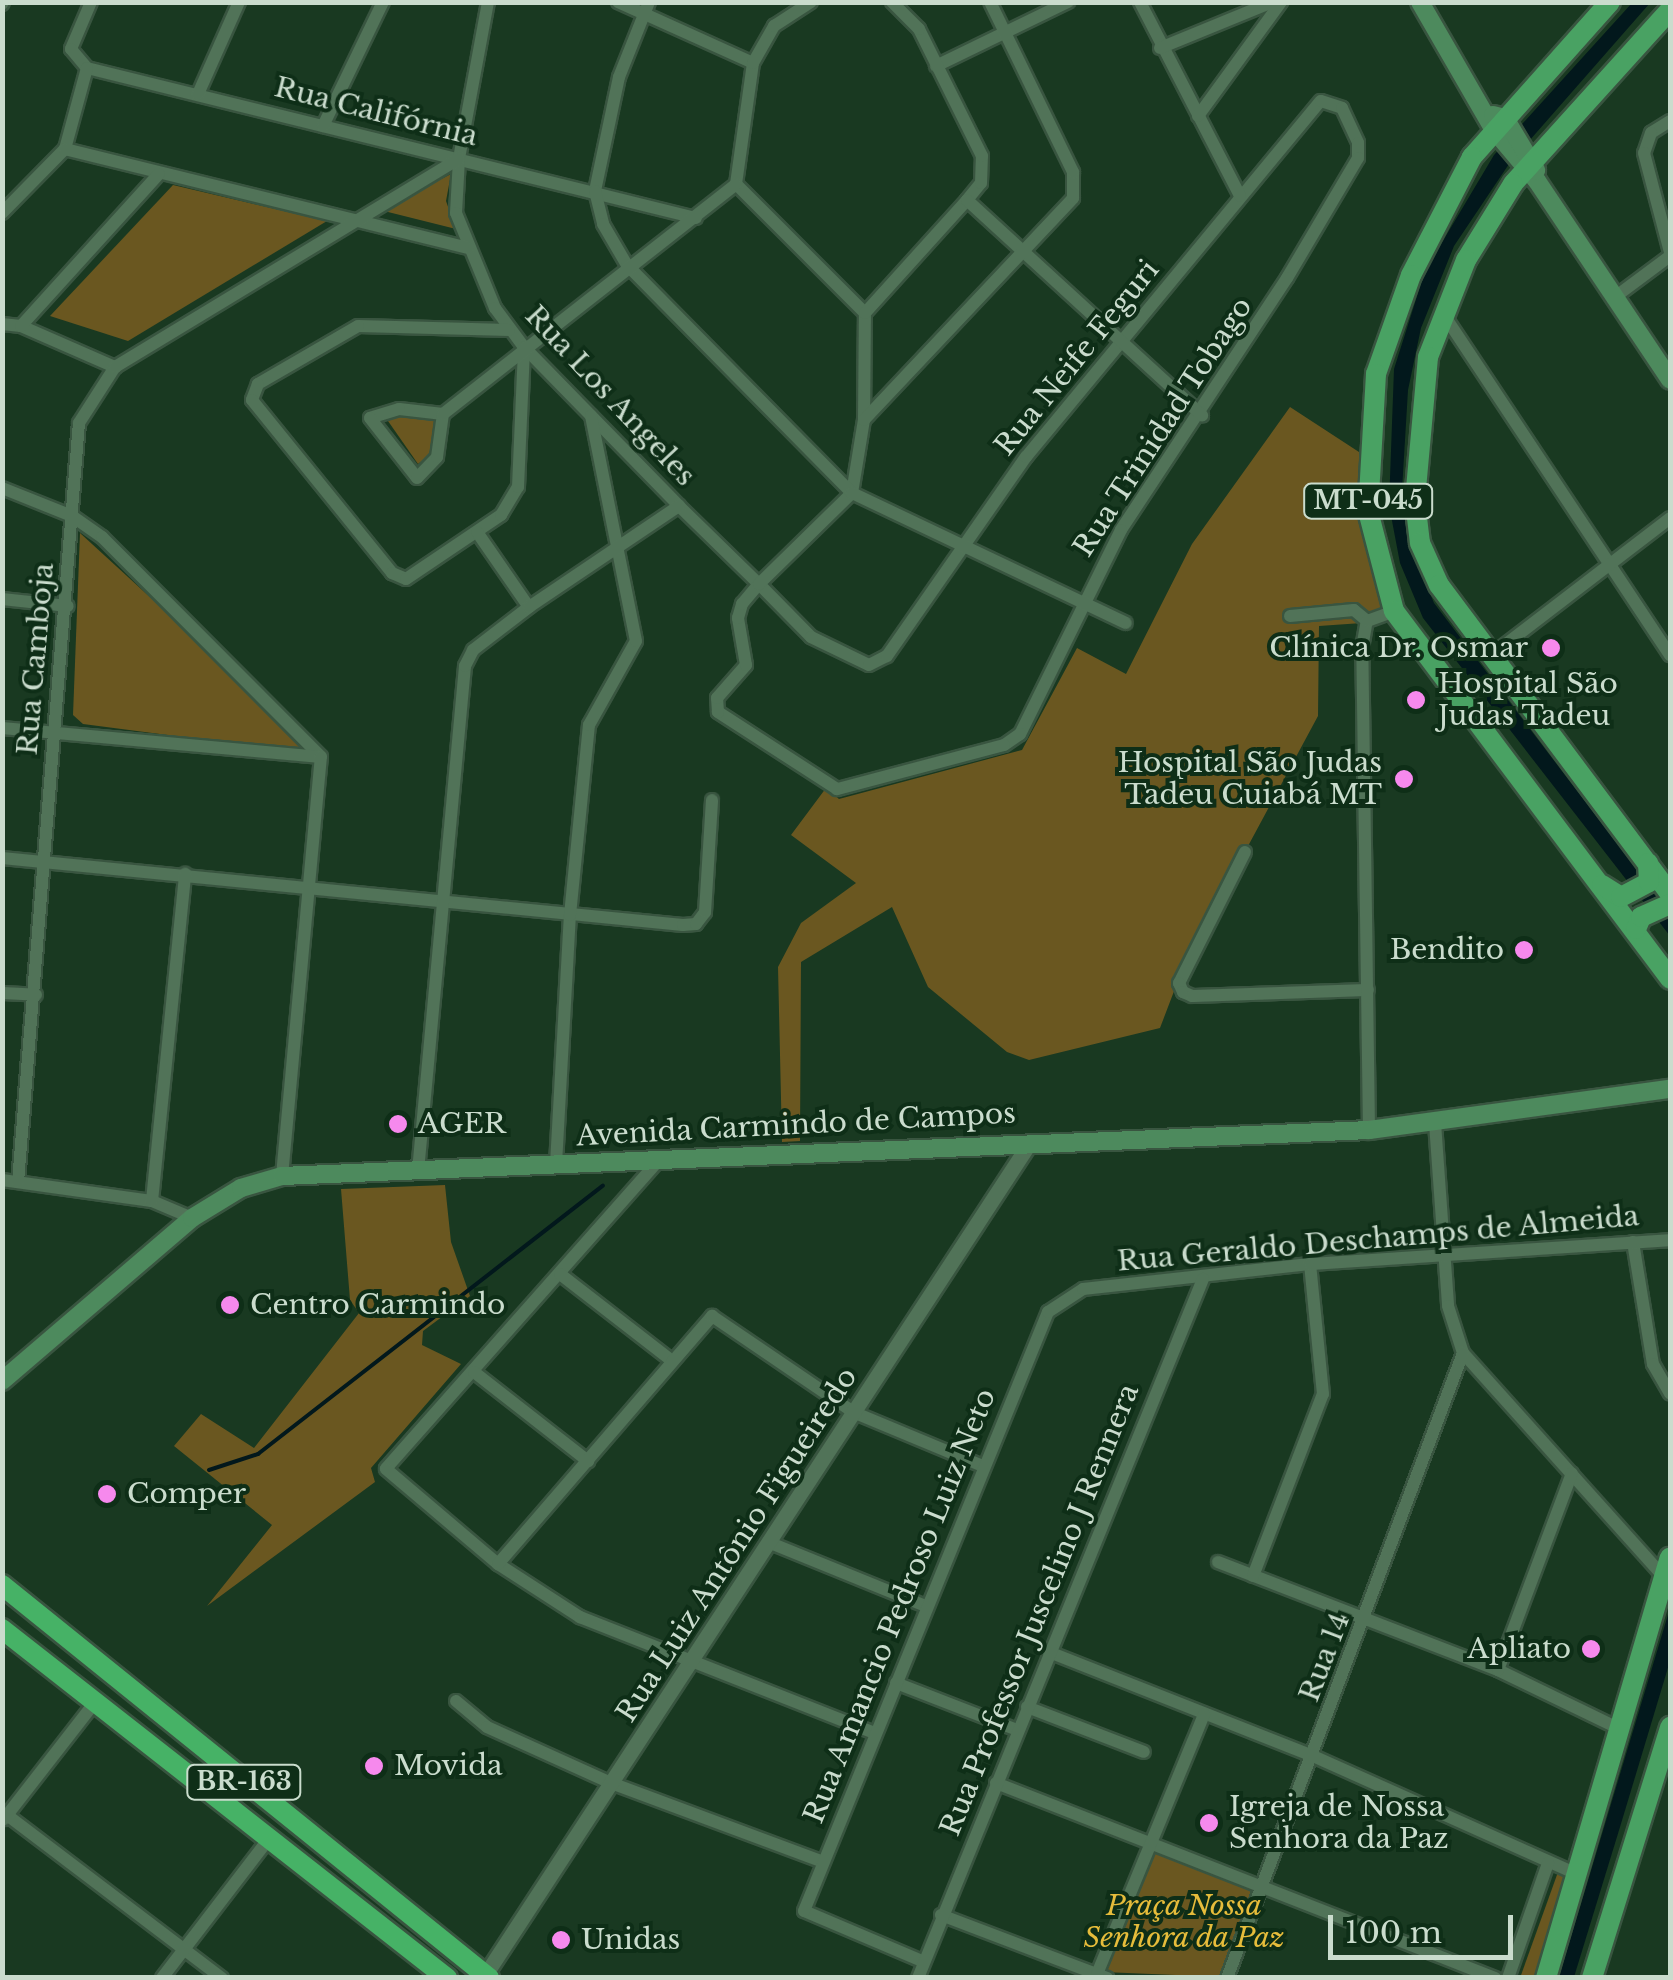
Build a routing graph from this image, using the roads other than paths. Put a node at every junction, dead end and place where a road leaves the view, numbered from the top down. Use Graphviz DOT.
graph roads {
  1 [pos="91,2"];
  2 [pos="240,2"];
  3 [pos="383,2"];
  4 [pos="488,2"];
  5 [pos="618,2"];
  6 [pos="810,2"];
  7 [pos="892,2"];
  8 [pos="990,2"];
  9 [pos="1068,2"];
  10 [pos="1140,2"];
  11 [pos="1272,2"];
  12 [pos="1282,2"];
  13 [pos="1420,2"];
  14 [pos="1610,2"];
  15 [pos="644,8"];
  16 [pos="1670,10"];
  17 [pos="1004,33"];
  18 [pos="1160,48"];
  19 [pos="752,63"];
  20 [pos="936,66"];
  21 [pos="87,68"];
  22 [pos="198,94"];
  23 [pos="1321,101"];
  24 [pos="1198,116"];
  25 [pos="1670,120"];
  26 [pos="1500,125"];
  27 [pos="323,126"];
  28 [pos="65,149"];
  29 [pos="459,159"];
  30 [pos="1529,166"];
  31 [pos="159,174"];
  32 [pos="736,184"];
  33 [pos="595,191"];
  34 [pos="1240,196"];
  35 [pos="967,200"];
  36 [pos="2,213"];
  37 [pos="361,217"];
  38 [pos="696,218"];
  39 [pos="468,248"];
  40 [pos="1670,254"];
  41 [pos="1024,255"];
  42 [pos="627,264"];
  43 [pos="1615,296"];
  44 [pos="1441,310"];
  45 [pos="865,313"];
  46 [pos="2,324"];
  47 [pos="21,326"];
  48 [pos="510,330"];
  49 [pos="1123,343"];
  50 [pos="524,347"];
  51 [pos="115,367"];
  52 [pos="1670,380"];
  53 [pos="591,413"];
  54 [pos="444,414"];
  55 [pos="1202,415"];
  56 [pos="864,420"];
  57 [pos="2,488"];
  58 [pos="852,493"];
  59 [pos="679,506"];
  60 [pos="72,516"];
  61 [pos="1670,518"];
  62 [pos="477,532"];
  63 [pos="618,547"];
  64 [pos="962,548"];
  65 [pos="1610,559"];
  66 [pos="759,584"];
  67 [pos="2,599"];
  68 [pos="1082,603"];
  69 [pos="68,606"];
  70 [pos="529,607"];
  71 [pos="1394,612"];
  72 [pos="1290,616"];
  73 [pos="1367,621"];
  74 [pos="1126,622"];
  75 [pos="887,656"];
  76 [pos="1488,656"];
  77 [pos="1670,656"];
  78 [pos="2,728"];
  79 [pos="54,732"];
  80 [pos="321,757"];
  81 [pos="712,800"];
  82 [pos="1245,852"];
  83 [pos="2,858"];
  84 [pos="48,862"];
  85 [pos="185,874"];
  86 [pos="1600,884"];
  87 [pos="1663,888"];
  88 [pos="308,890"];
  89 [pos="440,903"];
  90 [pos="570,914"];
  91 [pos="1638,923"];
  92 [pos="1670,978"];
  93 [pos="1368,990"];
  94 [pos="2,992"];
  95 [pos="36,995"];
  96 [pos="1667,1091"];
  97 [pos="1434,1123"];
  98 [pos="1370,1130"];
  99 [pos="1030,1142"];
  100 [pos="658,1160"];
  101 [pos="556,1164"];
  102 [pos="418,1171"];
  103 [pos="282,1176"];
  104 [pos="2,1180"];
  105 [pos="18,1182"];
  106 [pos="152,1201"];
  107 [pos="192,1218"];
  108 [pos="1670,1240"];
  109 [pos="1633,1242"];
  110 [pos="1443,1254"];
  111 [pos="1310,1264"];
  112 [pos="560,1274"];
  113 [pos="1204,1279"];
  114 [pos="1042,1320"];
  115 [pos="1463,1352"];
  116 [pos="671,1360"];
  117 [pos="474,1372"];
  118 [pos="2,1382"];
  119 [pos="1670,1393"];
  120 [pos="853,1412"];
  121 [pos="588,1461"];
  122 [pos="983,1466"];
  123 [pos="1572,1474"];
  124 [pos="768,1542"];
  125 [pos="1218,1562"];
  126 [pos="498,1564"];
  127 [pos="1668,1568"];
  128 [pos="1253,1576"];
  129 [pos="2,1584"];
  130 [pos="926,1606"];
  131 [pos="1367,1620"];
  132 [pos="2,1629"];
  133 [pos="1049,1652"];
  134 [pos="690,1662"];
  135 [pos="1498,1670"];
  136 [pos="896,1683"];
  137 [pos="456,1701"];
  138 [pos="96,1702"];
  139 [pos="1027,1707"];
  140 [pos="1204,1714"];
  141 [pos="1670,1727"];
  142 [pos="1018,1730"];
  143 [pos="1622,1730"];
  144 [pos="875,1733"];
  145 [pos="1144,1752"];
  146 [pos="1313,1756"];
  147 [pos="996,1782"];
  148 [pos="611,1783"];
  149 [pos="5,1818"];
  150 [pos="266,1841"];
  151 [pos="1146,1845"];
  152 [pos="824,1862"];
  153 [pos="1548,1864"];
  154 [pos="1576,1874"];
  155 [pos="1260,1889"];
  156 [pos="941,1915"];
  157 [pos="183,1950"];
  158 [pos="922,1961"];
  159 [pos="487,1976"];
  160 [pos="1102,1976"];
  161 [pos="162,1978"];
  162 [pos="222,1978"];
  163 [pos="448,1978"];
  164 [pos="918,1978"];
  165 [pos="1227,1978"];
  166 [pos="1495,1978"];
  167 [pos="1508,1978"];
  168 [pos="1546,1978"];
  169 [pos="1592,1978"];
  1 -- 21 [label="street"];
  2 -- 22 [label="street"];
  3 -- 27 [label="street"];
  4 -- 29 [label="street, Rua Los Angeles"];
  5 -- 15 [label="street"];
  6 -- 19 [label="street"];
  7 -- 20 [label="street"];
  8 -- 17 [label="street"];
  9 -- 17 [label="street"];
  10 -- 18 [label="street"];
  11 -- 18 [label="street"];
  12 -- 24 [label="street"];
  13 -- 26 [label="main road"];
  14 -- 26 [label="main road, MT-045"];
  15 -- 19 [label="street"];
  15 -- 33 [label="street"];
  16 -- 30 [label="main road, MT-045"];
  17 -- 20 [label="street"];
  17 -- 41 [label="street"];
  18 -- 24 [label="street"];
  19 -- 32 [label="street"];
  20 -- 35 [label="street"];
  21 -- 22 [label="street, Rua Califórnia"];
  21 -- 28 [label="street"];
  22 -- 27 [label="street, Rua Califórnia"];
  23 -- 34 [label="street, Rua Neife Feguri"];
  23 -- 55 [label="street, Rua Trinidad Tobago"];
  24 -- 34 [label="street"];
  25 -- 40 [label="street"];
  26 -- 30 [label="main road"];
  26 -- 71 [label="main road, MT-045"];
  27 -- 29 [label="street, Rua Califórnia"];
  28 -- 31 [label="street"];
  28 -- 36 [label="street"];
  29 -- 33 [label="street, Rua Califórnia"];
  29 -- 37 [label="street"];
  29 -- 39 [label="street, Rua Los Angeles"];
  30 -- 43 [label="main road"];
  30 -- 44 [label="main road, MT-045"];
  31 -- 37 [label="street"];
  31 -- 47 [label="street"];
  32 -- 38 [label="street"];
  32 -- 45 [label="street"];
  33 -- 38 [label="street, Rua Califórnia"];
  33 -- 42 [label="street"];
  34 -- 49 [label="street, Rua Neife Feguri"];
  35 -- 41 [label="street"];
  35 -- 45 [label="street"];
  37 -- 39 [label="street"];
  37 -- 51 [label="street"];
  38 -- 42 [label="street"];
  39 -- 48 [label="street, Rua Los Angeles"];
  40 -- 43 [label="street"];
  41 -- 49 [label="street"];
  41 -- 56 [label="street"];
  42 -- 50 [label="street"];
  42 -- 58 [label="street"];
  43 -- 52 [label="main road"];
  44 -- 65 [label="street"];
  44 -- 76 [label="main road, MT-045"];
  45 -- 56 [label="street"];
  46 -- 47 [label="street"];
  47 -- 51 [label="street"];
  48 -- 50 [label="street, Rua Los Angeles"];
  48 -- 62 [label="street"];
  49 -- 55 [label="street"];
  49 -- 64 [label="street, Rua Neife Feguri"];
  50 -- 53 [label="street, Rua Los Angeles"];
  50 -- 54 [label="street"];
  50 -- 62 [label="street"];
  51 -- 60 [label="street, Rua Camboja"];
  53 -- 59 [label="street, Rua Los Angeles"];
  53 -- 63 [label="street"];
  54 -- 54 [label="street"];
  55 -- 68 [label="street, Rua Trinidad Tobago"];
  56 -- 58 [label="street"];
  57 -- 60 [label="street"];
  58 -- 64 [label="street"];
  58 -- 66 [label="street"];
  59 -- 63 [label="street"];
  59 -- 66 [label="street, Rua Los Angeles"];
  60 -- 69 [label="street, Rua Camboja"];
  60 -- 80 [label="street"];
  61 -- 65 [label="street"];
  62 -- 70 [label="street"];
  63 -- 70 [label="street"];
  63 -- 90 [label="street"];
  64 -- 68 [label="street"];
  64 -- 75 [label="street, Rua Neife Feguri"];
  65 -- 76 [label="street"];
  65 -- 77 [label="street"];
  66 -- 68 [label="street, Rua Trinidad Tobago"];
  66 -- 75 [label="street, Rua Los Angeles"];
  67 -- 69 [label="street"];
  68 -- 74 [label="street"];
  69 -- 79 [label="street, Rua Camboja"];
  70 -- 89 [label="street"];
  71 -- 73 [label="street"];
  71 -- 86 [label="main road, MT-045"];
  72 -- 73 [label="street"];
  73 -- 93 [label="street"];
  76 -- 87 [label="main road, MT-045"];
  78 -- 79 [label="street"];
  79 -- 80 [label="street"];
  79 -- 84 [label="street, Rua Camboja"];
  80 -- 88 [label="street"];
  81 -- 90 [label="street"];
  82 -- 93 [label="street"];
  83 -- 84 [label="street"];
  84 -- 85 [label="street"];
  84 -- 95 [label="street, Rua Camboja"];
  85 -- 88 [label="street"];
  85 -- 106 [label="street"];
  86 -- 87 [label="main road"];
  86 -- 91 [label="main road, MT-045"];
  87 -- 91 [label="main road"];
  88 -- 89 [label="street"];
  88 -- 103 [label="street"];
  89 -- 90 [label="street"];
  89 -- 102 [label="street"];
  90 -- 101 [label="street"];
  91 -- 92 [label="main road, MT-045"];
  93 -- 98 [label="street"];
  94 -- 95 [label="street"];
  95 -- 105 [label="street, Rua Camboja"];
  96 -- 97 [label="main road, Avenida Carmindo de Campos"];
  97 -- 98 [label="main road, Avenida Carmindo de Campos"];
  97 -- 110 [label="street"];
  98 -- 99 [label="main road, Avenida Carmindo de Campos"];
  99 -- 100 [label="main road, Avenida Carmindo de Campos"];
  99 -- 120 [label="street, Rua Luiz Antônio Figueiredo"];
  100 -- 101 [label="main road, Avenida Carmindo de Campos"];
  100 -- 112 [label="street"];
  101 -- 102 [label="main road, Avenida Carmindo de Campos"];
  102 -- 103 [label="main road, Avenida Carmindo de Campos"];
  103 -- 107 [label="main road, Avenida Carmindo de Campos"];
  104 -- 105 [label="street"];
  105 -- 106 [label="street"];
  106 -- 107 [label="street"];
  107 -- 118 [label="main road, Avenida Carmindo de Campos"];
  108 -- 109 [label="street, Rua Geraldo Deschamps de Almeida"];
  109 -- 110 [label="street, Rua Geraldo Deschamps de Almeida"];
  109 -- 119 [label="street"];
  110 -- 111 [label="street, Rua Geraldo Deschamps de Almeida"];
  110 -- 115 [label="street"];
  111 -- 113 [label="street, Rua Geraldo Deschamps de Almeida"];
  111 -- 128 [label="street"];
  112 -- 116 [label="street"];
  112 -- 117 [label="street"];
  113 -- 114 [label="street, Rua Geraldo Deschamps de Almeida"];
  113 -- 133 [label="street, Rua Professor Juscelino J Rennera"];
  114 -- 122 [label="street, Rua Amancio Pedroso Luiz Neto"];
  115 -- 123 [label="street"];
  115 -- 131 [label="street, Rua 14"];
  116 -- 120 [label="street"];
  116 -- 121 [label="street"];
  117 -- 121 [label="street"];
  117 -- 126 [label="street"];
  120 -- 122 [label="street"];
  120 -- 124 [label="street, Rua Luiz Antônio Figueiredo"];
  121 -- 126 [label="street"];
  122 -- 130 [label="street, Rua Amancio Pedroso Luiz Neto"];
  123 -- 127 [label="street"];
  123 -- 135 [label="street"];
  124 -- 130 [label="street"];
  124 -- 134 [label="street, Rua Luiz Antônio Figueiredo"];
  125 -- 128 [label="street"];
  126 -- 134 [label="street"];
  127 -- 143 [label="main road"];
  128 -- 131 [label="street"];
  129 -- 159 [label="highway, BR-163"];
  130 -- 136 [label="street, Rua Amancio Pedroso Luiz Neto"];
  131 -- 135 [label="street"];
  131 -- 146 [label="street, Rua 14"];
  132 -- 138 [label="highway, BR-163"];
  133 -- 139 [label="street, Rua Professor Juscelino J Rennera"];
  133 -- 140 [label="street"];
  134 -- 144 [label="street"];
  134 -- 148 [label="street, Rua Luiz Antônio Figueiredo"];
  135 -- 143 [label="street"];
  136 -- 142 [label="street"];
  136 -- 144 [label="street, Rua Amancio Pedroso Luiz Neto"];
  137 -- 148 [label="street"];
  138 -- 149 [label="street"];
  138 -- 150 [label="highway, BR-163"];
  139 -- 142 [label="street, Rua Professor Juscelino J Rennera"];
  139 -- 145 [label="street"];
  140 -- 146 [label="street"];
  140 -- 151 [label="street"];
  141 -- 169 [label="main road"];
  142 -- 147 [label="street, Rua Professor Juscelino J Rennera"];
  143 -- 154 [label="main road"];
  144 -- 152 [label="street, Rua Amancio Pedroso Luiz Neto"];
  146 -- 153 [label="street"];
  146 -- 155 [label="street, Rua 14"];
  147 -- 151 [label="street"];
  147 -- 156 [label="street, Rua Professor Juscelino J Rennera"];
  148 -- 152 [label="street"];
  148 -- 159 [label="street, Rua Luiz Antônio Figueiredo"];
  149 -- 157 [label="street"];
  150 -- 157 [label="street"];
  150 -- 163 [label="highway, BR-163"];
  151 -- 155 [label="street"];
  151 -- 160 [label="street"];
  152 -- 158 [label="street, Rua Amancio Pedroso Luiz Neto"];
  153 -- 154 [label="street"];
  153 -- 167 [label="street"];
  154 -- 168 [label="main road"];
  155 -- 165 [label="street, Rua 14"];
  155 -- 166 [label="street"];
  156 -- 158 [label="street, Rua Professor Juscelino J Rennera"];
  156 -- 160 [label="street"];
  157 -- 161 [label="street"];
  157 -- 162 [label="street"];
  158 -- 164 [label="street, Rua Professor Juscelino J Rennera"];
}
